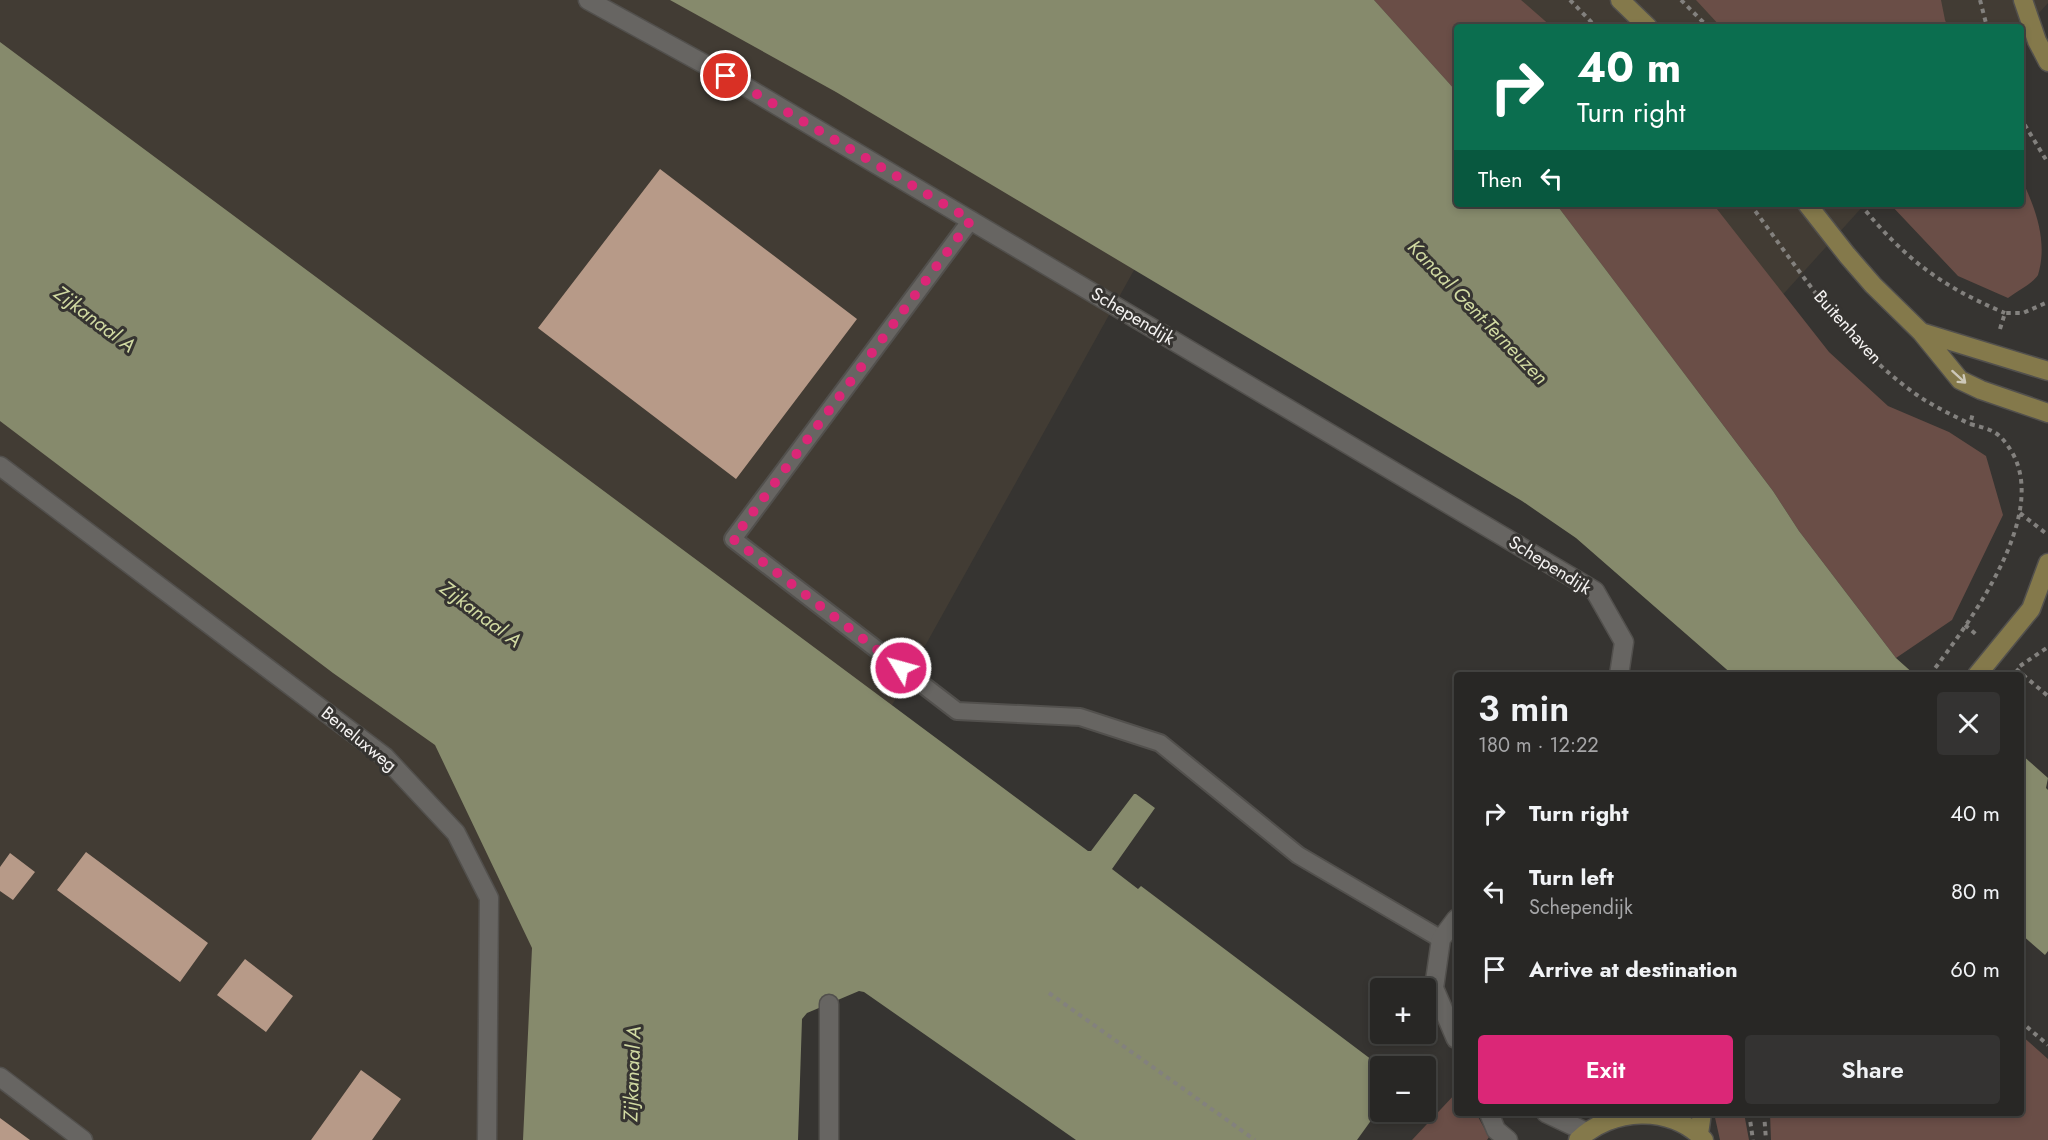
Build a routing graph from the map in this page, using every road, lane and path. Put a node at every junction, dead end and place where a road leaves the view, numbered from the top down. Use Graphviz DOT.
graph roads {
  1 [pos="588,0"];
  2 [pos="1570,0"];
  3 [pos="1620,0"];
  4 [pos="1682,0"];
  5 [pos="1980,0"];
  6 [pos="2023,0"];
  7 [pos="1593,24"];
  8 [pos="1645,24"];
  9 [pos="1705,24"];
  10 [pos="1986,24"];
  11 [pos="2048,62"];
  12 [pos="2024,124"];
  13 [pos="2048,163"];
  14 [pos="1752,207"];
  15 [pos="1809,207"];
  16 [pos="1862,207"];
  17 [pos="971,220"];
  18 [pos="2048,302"];
  19 [pos="2005,313"];
  20 [pos="1922,332"];
  21 [pos="1992,353"];
  22 [pos="2048,370"];
  23 [pos="1981,390"];
  24 [pos="2048,413"];
  25 [pos="1970,424"];
  26 [pos="0,466"];
  27 [pos="2020,513"];
  28 [pos="2048,535"];
  29 [pos="2048,563"];
  30 [pos="2048,600"];
  31 [pos="2031,609"];
  32 [pos="2048,647"];
  33 [pos="2016,669"];
  34 [pos="1619,672"];
  35 [pos="1932,672"];
  36 [pos="1979,672"];
  37 [pos="2013,672"];
  38 [pos="2020,672"];
  39 [pos="2024,676"];
  40 [pos="2048,696"];
  41 [pos="1454,922"];
  42 [pos="1441,939"];
  43 [pos="1049,993"];
  44 [pos="829,1004"];
  45 [pos="2024,1024"];
  46 [pos="1454,1034"];
  47 [pos="2048,1045"];
  48 [pos="0,1077"];
  49 [pos="1490,1116"];
  50 [pos="1551,1116"];
  51 [pos="1627,1116"];
  52 [pos="1661,1116"];
  53 [pos="1702,1116"];
  54 [pos="1749,1116"];
  55 [pos="1764,1116"];
  56 [pos="1582,1136"];
  57 [pos="1701,1137"];
  58 [pos="83,1140"];
  59 [pos="487,1140"];
  60 [pos="829,1140"];
  61 [pos="1255,1140"];
  62 [pos="1508,1140"];
  63 [pos="1753,1140"];
  64 [pos="1766,1140"];
  1 -- 17 [label="street, Schependijk"];
  2 -- 7 [label="path"];
  3 -- 8 [label="main road"];
  4 -- 9 [label="path"];
  5 -- 10 [label="path"];
  6 -- 11 [label="main road"];
  12 -- 13 [label="path"];
  14 -- 25 [label="path, Buitenhaven"];
  15 -- 20 [label="main road"];
  16 -- 19 [label="path"];
  17 -- 34 [label="street, Schependijk"];
  17 -- 42 [label="lane"];
  18 -- 19 [label="path"];
  19 -- 21 [label="path"];
  20 -- 21 [label="main road"];
  20 -- 23 [label="main road, one-way"];
  21 -- 22 [label="main road"];
  23 -- 24 [label="main road"];
  23 -- 25 [label="path"];
  25 -- 27 [label="path, Buitenhaven"];
  26 -- 59 [label="street, Beneluxweg"];
  27 -- 28 [label="path"];
  27 -- 35 [label="path, Buitenhaven"];
  29 -- 31 [label="main road"];
  30 -- 31 [label="main road"];
  31 -- 36 [label="main road"];
  32 -- 33 [label="path"];
  33 -- 37 [label="path"];
  33 -- 38 [label="path"];
  39 -- 40 [label="path"];
  41 -- 42 [label="street"];
  42 -- 46 [label="street"];
  43 -- 61 [label="path"];
  44 -- 60 [label="street"];
  45 -- 47 [label="path"];
  48 -- 58 [label="street"];
  49 -- 62 [label="street"];
  50 -- 56 [label="street"];
  51 -- 56 [label="main road"];
  52 -- 57 [label="main road"];
  53 -- 57 [label="main road"];
  54 -- 63 [label="path"];
  55 -- 64 [label="path"];
}
